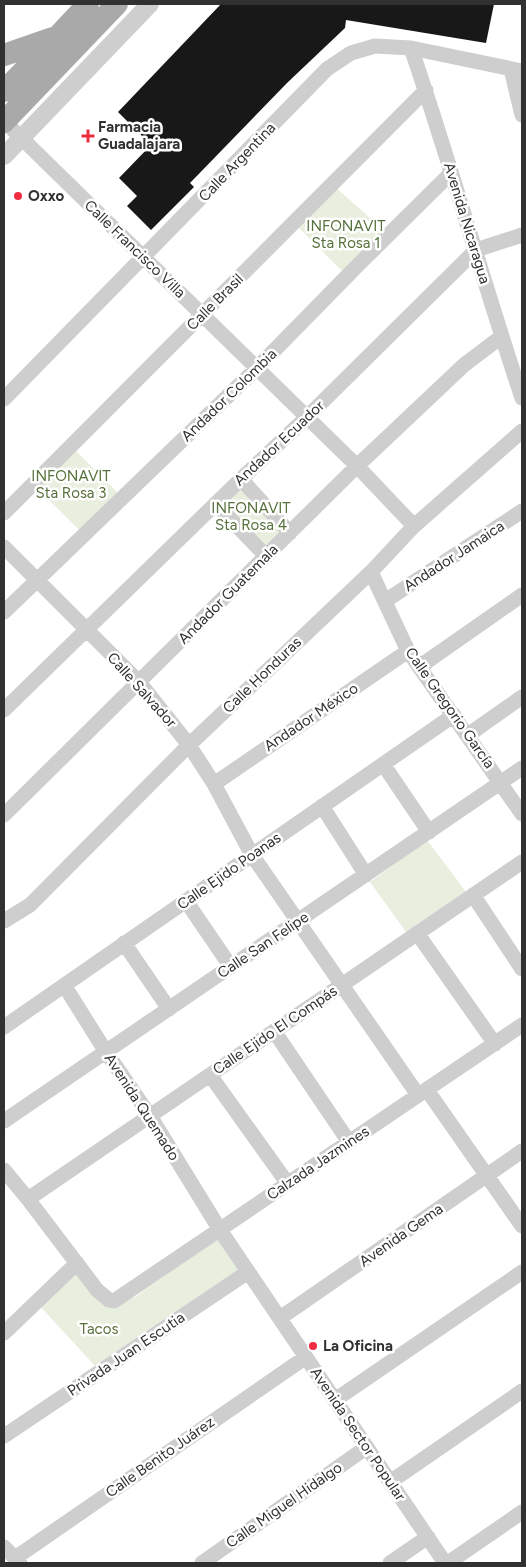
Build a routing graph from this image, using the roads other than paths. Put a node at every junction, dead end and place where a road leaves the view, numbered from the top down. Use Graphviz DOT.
graph roads {
  1 [pos="88,4"];
  2 [pos="117,4"];
  3 [pos="150,4"];
  4 [pos="58,36"];
  5 [pos="411,48"];
  6 [pos="4,55"];
  7 [pos="516,70"];
  8 [pos="426,90"];
  9 [pos="4,91"];
  10 [pos="522,115"];
  11 [pos="4,121"];
  12 [pos="22,139"];
  13 [pos="4,156"];
  14 [pos="451,173"];
  15 [pos="522,235"];
  16 [pos="476,250"];
  17 [pos="144,257"];
  18 [pos="202,315"];
  19 [pos="502,337"];
  20 [pos="257,368"];
  21 [pos="522,398"];
  22 [pos="4,399"];
  23 [pos="307,417"];
  24 [pos="522,431"];
  25 [pos="357,466"];
  26 [pos="241,479"];
  27 [pos="216,504"];
  28 [pos="522,511"];
  29 [pos="4,513"];
  30 [pos="414,526"];
  31 [pos="290,533"];
  32 [pos="4,547"];
  33 [pos="266,556"];
  34 [pos="371,572"];
  35 [pos="38,581"];
  36 [pos="522,594"];
  37 [pos="385,601"];
  38 [pos="4,612"];
  39 [pos="86,630"];
  40 [pos="408,651"];
  41 [pos="419,667"];
  42 [pos="139,682"];
  43 [pos="522,697"];
  44 [pos="4,710"];
  45 [pos="454,715"];
  46 [pos="468,735"];
  47 [pos="189,745"];
  48 [pos="383,764"];
  49 [pos="522,768"];
  50 [pos="502,782"];
  51 [pos="214,784"];
  52 [pos="322,806"];
  53 [pos="522,814"];
  54 [pos="4,815"];
  55 [pos="430,832"];
  56 [pos="252,855"];
  57 [pos="522,862"];
  58 [pos="366,875"];
  59 [pos="473,896"];
  60 [pos="186,900"];
  61 [pos="4,922"];
  62 [pos="298,922"];
  63 [pos="417,934"];
  64 [pos="124,944"];
  65 [pos="231,967"];
  66 [pos="522,969"];
  67 [pos="342,984"];
  68 [pos="64,985"];
  69 [pos="169,1009"];
  70 [pos="522,1025"];
  71 [pos="4,1027"];
  72 [pos="274,1031"];
  73 [pos="494,1044"];
  74 [pos="106,1052"];
  75 [pos="210,1074"];
  76 [pos="423,1093"];
  77 [pos="150,1116"];
  78 [pos="4,1121"];
  79 [pos="349,1142"];
  80 [pos="522,1151"];
  81 [pos="5,1175"];
  82 [pos="487,1175"];
  83 [pos="288,1184"];
  84 [pos="28,1199"];
  85 [pos="522,1226"];
  86 [pos="220,1230"];
  87 [pos="77,1263"];
  88 [pos="248,1272"];
  89 [pos="522,1272"];
  90 [pos="280,1318"];
  91 [pos="4,1333"];
  92 [pos="306,1357"];
  93 [pos="522,1391"];
  94 [pos="335,1400"];
  95 [pos="4,1436"];
  96 [pos="366,1447"];
  97 [pos="390,1482"];
  98 [pos="522,1512"];
  99 [pos="428,1537"];
  100 [pos="4,1547"];
  101 [pos="17,1561"];
  102 [pos="202,1563"];
  103 [pos="390,1563"];
  104 [pos="447,1563"];
  1 -- 4 [label="main road"];
  2 -- 11 [label="main road"];
  3 -- 12 [label="street"];
  4 -- 6 [label="main road"];
  4 -- 9 [label="main road"];
  5 -- 7 [label="street, Calle Argentina"];
  5 -- 8 [label="street, Avenida Nicaragua"];
  5 -- 17 [label="street, Calle Argentina"];
  7 -- 10 [label="street"];
  8 -- 14 [label="street, Avenida Nicaragua"];
  8 -- 18 [label="street, Calle Brasil"];
  11 -- 12 [label="street, Calle Francisco Villa"];
  12 -- 13 [label="street"];
  12 -- 17 [label="street, Calle Francisco Villa"];
  14 -- 16 [label="street, Avenida Nicaragua"];
  14 -- 20 [label="street, Andador Colombia"];
  15 -- 16 [label="street, Andador Ecuador"];
  16 -- 19 [label="street, Avenida Nicaragua"];
  16 -- 23 [label="street, Andador Ecuador"];
  17 -- 18 [label="street, Calle Francisco Villa"];
  17 -- 22 [label="street, Calle Argentina"];
  18 -- 20 [label="street, Calle Francisco Villa"];
  18 -- 29 [label="street, Calle Brasil"];
  19 -- 21 [label="street, Avenida Nicaragua"];
  19 -- 25 [label="street, Andador Guatemala"];
  20 -- 23 [label="street, Calle Francisco Villa"];
  20 -- 35 [label="street, Andador Colombia"];
  23 -- 25 [label="street, Calle Francisco Villa"];
  23 -- 26 [label="street, Andador Ecuador"];
  24 -- 30 [label="street, Calle Honduras"];
  25 -- 30 [label="street, Calle Francisco Villa"];
  25 -- 31 [label="street, Andador Guatemala"];
  26 -- 27 [label="street, Andador Ecuador"];
  26 -- 31 [label="street"];
  27 -- 33 [label="street"];
  27 -- 39 [label="street, Andador Ecuador"];
  28 -- 37 [label="street, Andador Jamaica"];
  30 -- 34 [label="street, Calle Honduras"];
  31 -- 33 [label="street, Andador Guatemala"];
  32 -- 35 [label="street, Calle Salvador"];
  33 -- 42 [label="street, Andador Guatemala"];
  34 -- 37 [label="street, Calle Gregorio García"];
  34 -- 47 [label="street, Calle Honduras"];
  35 -- 38 [label="street, Andador Colombia"];
  35 -- 39 [label="street, Calle Salvador"];
  36 -- 41 [label="street"];
  37 -- 40 [label="street, Calle Gregorio García"];
  39 -- 42 [label="street, Calle Salvador"];
  39 -- 44 [label="street, Andador Ecuador"];
  40 -- 41 [label="street, Calle Gregorio García"];
  40 -- 51 [label="street, Andador México"];
  41 -- 45 [label="street, Calle Gregorio García"];
  42 -- 47 [label="street, Calle Salvador"];
  42 -- 54 [label="street, Andador Guatemala"];
  43 -- 46 [label="street"];
  45 -- 46 [label="street, Calle Gregorio García"];
  45 -- 48 [label="street, Calle Ejido Poanas"];
  46 -- 50 [label="street, Calle Gregorio García"];
  47 -- 51 [label="street, Calle Salvador"];
  47 -- 61 [label="street, Calle Honduras"];
  48 -- 52 [label="street, Calle Ejido Poanas"];
  48 -- 55 [label="street"];
  49 -- 50 [label="street, Calle San Felipe"];
  50 -- 53 [label="street, Calle Gregorio García"];
  50 -- 55 [label="street, Calle San Felipe"];
  51 -- 56 [label="street, Calle Salvador"];
  52 -- 56 [label="street, Calle Ejido Poanas"];
  52 -- 58 [label="street"];
  55 -- 58 [label="street, Calle San Felipe"];
  56 -- 60 [label="street, Calle Ejido Poanas"];
  56 -- 62 [label="street, Calle Salvador"];
  57 -- 59 [label="street, Calle Ejido El Compás"];
  58 -- 62 [label="street, Calle San Felipe"];
  59 -- 63 [label="street, Calle Ejido El Compás"];
  59 -- 66 [label="street"];
  60 -- 64 [label="street, Calle Ejido Poanas"];
  60 -- 65 [label="street"];
  62 -- 65 [label="street, Calle San Felipe"];
  62 -- 67 [label="street, Calle Salvador"];
  63 -- 67 [label="street, Calle Ejido El Compás"];
  63 -- 73 [label="street"];
  64 -- 68 [label="street, Calle Ejido Poanas"];
  64 -- 69 [label="street"];
  65 -- 69 [label="street, Calle San Felipe"];
  67 -- 72 [label="street, Calle Ejido El Compás"];
  67 -- 76 [label="street, Calle Salvador"];
  68 -- 71 [label="street, Calle Ejido Poanas"];
  68 -- 74 [label="street, Avenida Quemado"];
  69 -- 74 [label="street, Calle San Felipe"];
  70 -- 73 [label="street, Calzada Jazmines"];
  72 -- 75 [label="street, Calle Ejido El Compás"];
  72 -- 79 [label="street"];
  73 -- 76 [label="street, Calzada Jazmines"];
  74 -- 77 [label="street, Avenida Quemado"];
  74 -- 78 [label="street, Calle San Felipe"];
  75 -- 77 [label="street, Calle Ejido El Compás"];
  75 -- 83 [label="street"];
  76 -- 79 [label="street, Calzada Jazmines"];
  76 -- 82 [label="street, Calle Salvador"];
  77 -- 84 [label="street, Calle Ejido El Compás"];
  77 -- 86 [label="street, Avenida Quemado"];
  79 -- 83 [label="street, Calzada Jazmines"];
  80 -- 82 [label="street, Avenida Gema"];
  81 -- 84 [label="street"];
  82 -- 85 [label="street, Calle Salvador"];
  82 -- 90 [label="street, Avenida Gema"];
  83 -- 86 [label="street, Calzada Jazmines"];
  84 -- 87 [label="street"];
  86 -- 87 [label="street, Calzada Jazmines"];
  86 -- 88 [label="street, Avenida Sector Popular"];
  87 -- 91 [label="street"];
  88 -- 90 [label="street, Avenida Sector Popular"];
  88 -- 95 [label="street, Privada Juan Escutia"];
  89 -- 94 [label="street"];
  90 -- 92 [label="street, Avenida Sector Popular"];
  92 -- 94 [label="street, Avenida Sector Popular"];
  92 -- 101 [label="street, Calle Benito Juárez"];
  93 -- 97 [label="street"];
  94 -- 96 [label="street, Avenida Sector Popular"];
  96 -- 97 [label="street, Avenida Sector Popular"];
  96 -- 102 [label="street, Calle Miguel Hidalgo"];
  97 -- 99 [label="street, Avenida Sector Popular"];
  98 -- 104 [label="street"];
  99 -- 103 [label="street"];
  99 -- 104 [label="street, Avenida Sector Popular"];
  100 -- 101 [label="street"];
}
